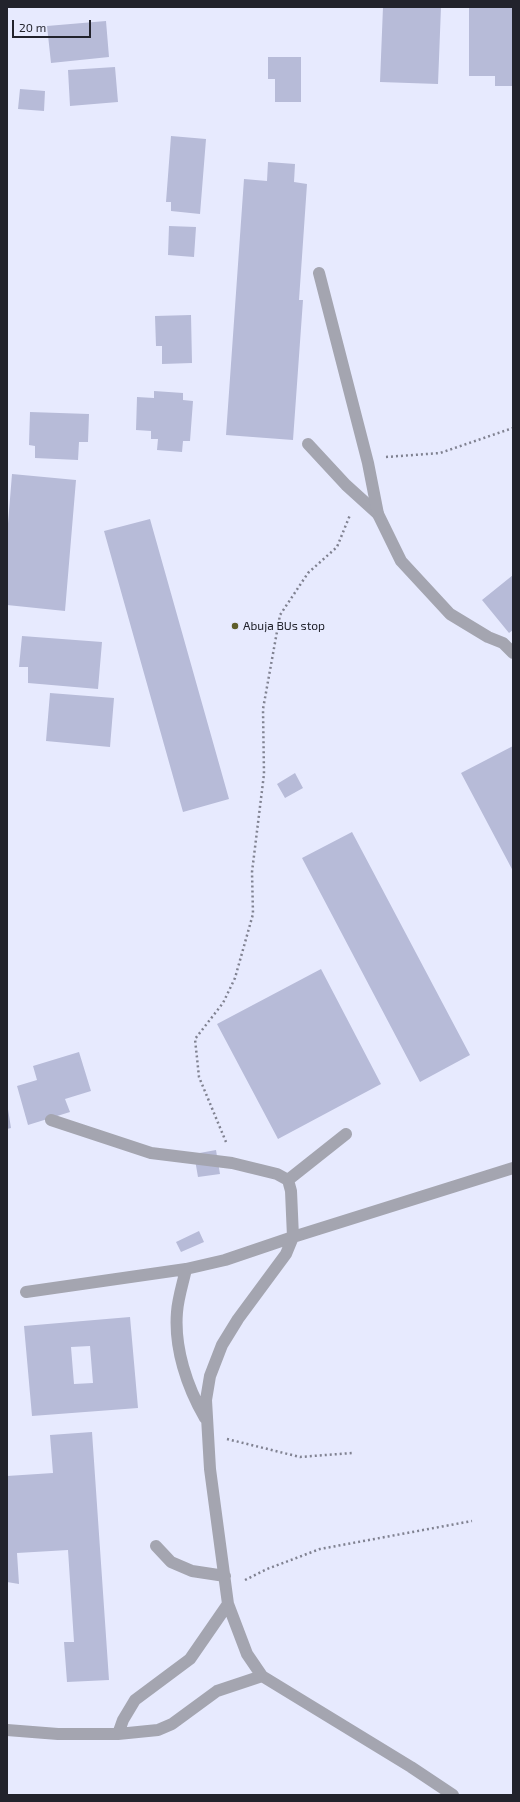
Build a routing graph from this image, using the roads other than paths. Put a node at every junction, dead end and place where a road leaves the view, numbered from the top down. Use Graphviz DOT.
graph roads {
  1 [pos="319,273"];
  2 [pos="308,444"];
  3 [pos="378,514"];
  4 [pos="513,653"];
  5 [pos="51,1120"];
  6 [pos="346,1134"];
  7 [pos="513,1168"];
  8 [pos="288,1180"];
  9 [pos="293,1237"];
  10 [pos="186,1269"];
  11 [pos="26,1292"];
  12 [pos="206,1419"];
  13 [pos="156,1546"];
  14 [pos="225,1576"];
  15 [pos="228,1604"];
  16 [pos="262,1676"];
  17 [pos="7,1730"];
  18 [pos="118,1734"];
  19 [pos="453,1795"];
  1 -- 3 [label="street"];
  2 -- 3 [label="street"];
  3 -- 4 [label="street"];
  5 -- 8 [label="street"];
  6 -- 8 [label="street"];
  7 -- 9 [label="street"];
  8 -- 9 [label="street"];
  9 -- 10 [label="street"];
  9 -- 12 [label="street"];
  10 -- 11 [label="street"];
  10 -- 12 [label="street"];
  12 -- 14 [label="street"];
  13 -- 14 [label="street"];
  14 -- 15 [label="street"];
  15 -- 16 [label="street"];
  15 -- 18 [label="street"];
  16 -- 18 [label="street"];
  16 -- 19 [label="street"];
  17 -- 18 [label="street"];
}
